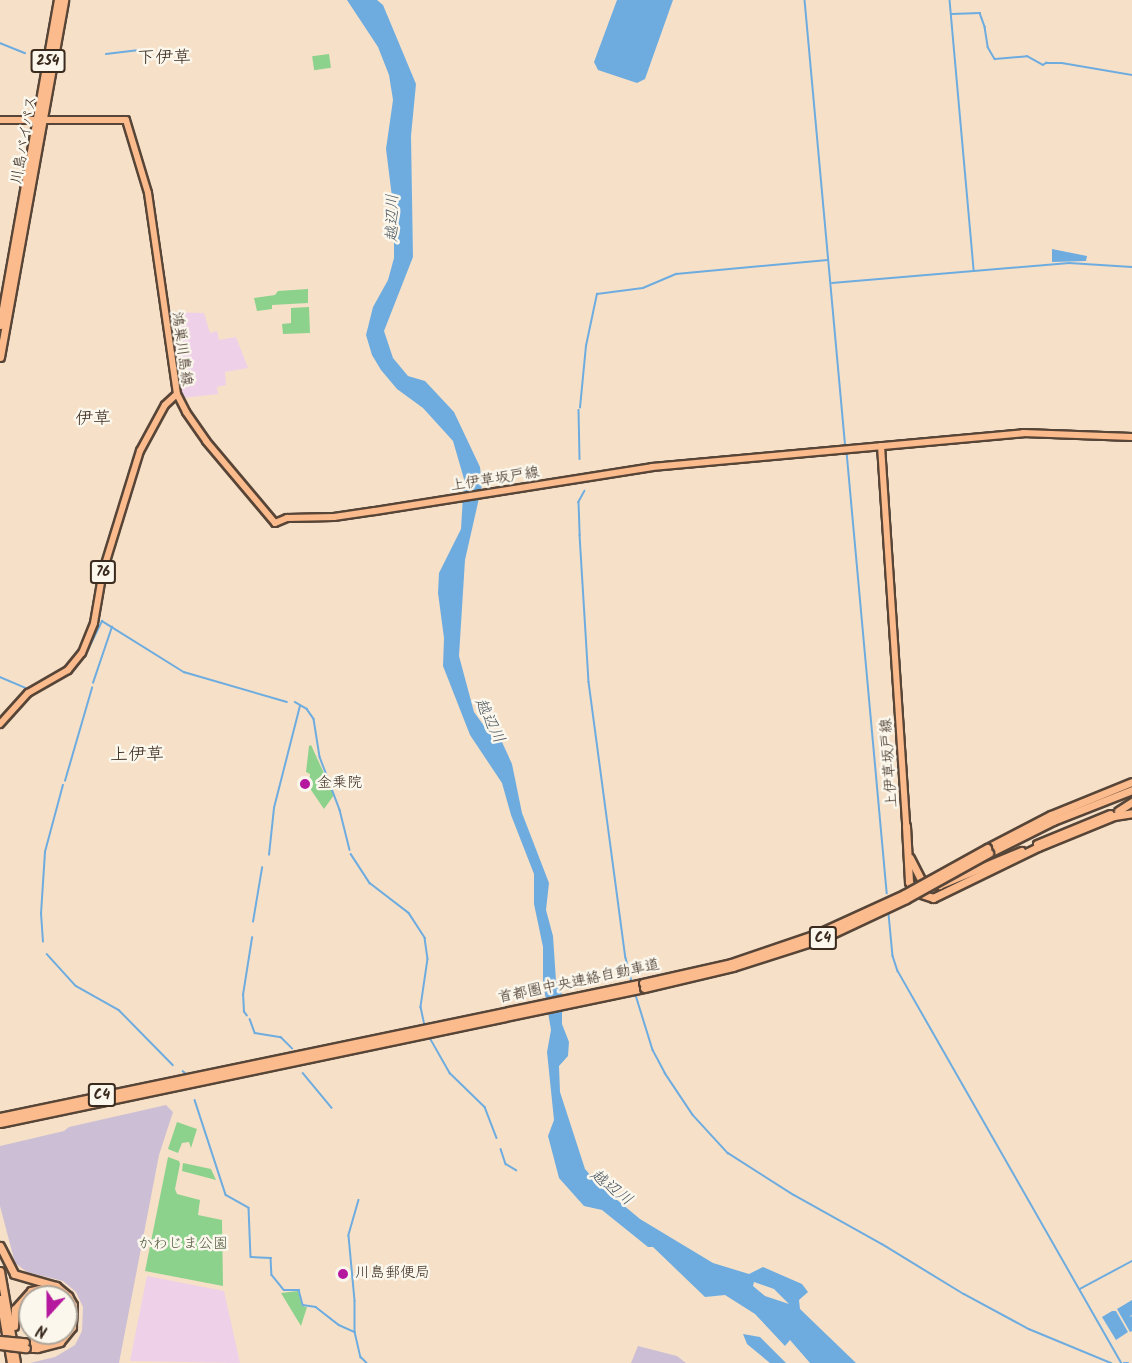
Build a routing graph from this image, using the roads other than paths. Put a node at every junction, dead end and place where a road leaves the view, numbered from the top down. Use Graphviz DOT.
graph roads {
  1 [pos="58,0"];
  2 [pos="64,0"];
  3 [pos="0,120"];
  4 [pos="39,122"];
  5 [pos="0,325"];
  6 [pos="0,357"];
  7 [pos="177,394"];
  8 [pos="1132,437"];
  9 [pos="881,446"];
  10 [pos="0,724"];
  11 [pos="1132,777"];
  12 [pos="1132,782"];
  13 [pos="1116,788"];
  14 [pos="1132,790"];
  15 [pos="1132,802"];
  16 [pos="1118,811"];
  17 [pos="1132,811"];
  18 [pos="906,826"];
  19 [pos="988,851"];
  20 [pos="36,1113"];
  21 [pos="0,1115"];
  22 [pos="0,1124"];
  23 [pos="0,1246"];
  24 [pos="0,1271"];
  25 [pos="52,1285"];
  26 [pos="0,1299"];
  27 [pos="18,1305"];
  28 [pos="14,1338"];
  29 [pos="0,1340"];
  30 [pos="18,1344"];
  31 [pos="0,1345"];
  32 [pos="18,1345"];
  33 [pos="25,1345"];
  34 [pos="48,1345"];
  35 [pos="11,1363"];
  36 [pos="16,1363"];
  1 -- 4 [label="highway, 川島バイパス / 254"];
  2 -- 4 [label="highway, 川島バイパス / 254"];
  3 -- 4 [label="main road"];
  4 -- 5 [label="highway, 川島バイパス / 254"];
  4 -- 6 [label="highway, 川島バイパス / 254"];
  4 -- 7 [label="main road, 鴻巣川島線"];
  7 -- 9 [label="main road, 上伊草坂戸線"];
  7 -- 10 [label="main road, 鴻巣川島線 / 76"];
  8 -- 9 [label="main road, 上伊草坂戸線"];
  9 -- 18 [label="main road, 上伊草坂戸線"];
  11 -- 13 [label="highway"];
  12 -- 13 [label="highway, 首都圏中央連絡自動車道 / C4"];
  13 -- 19 [label="highway, 首都圏中央連絡自動車道 / C4"];
  14 -- 19 [label="highway, 首都圏中央連絡自動車道 / C4"];
  15 -- 16 [label="highway"];
  16 -- 17 [label="highway"];
  16 -- 18 [label="highway"];
  17 -- 18 [label="highway"];
  19 -- 20 [label="highway, 首都圏中央連絡自動車道 / C4, bridge"];
  20 -- 21 [label="highway, 首都圏中央連絡自動車道 / C4"];
  20 -- 22 [label="highway"];
  23 -- 25 [label="highway"];
  24 -- 28 [label="highway"];
  26 -- 35 [label="highway"];
  27 -- 28 [label="highway"];
  28 -- 36 [label="highway"];
  29 -- 30 [label="highway, bridge"];
  31 -- 32 [label="highway, bridge"];
  33 -- 34 [label="highway"];
}
